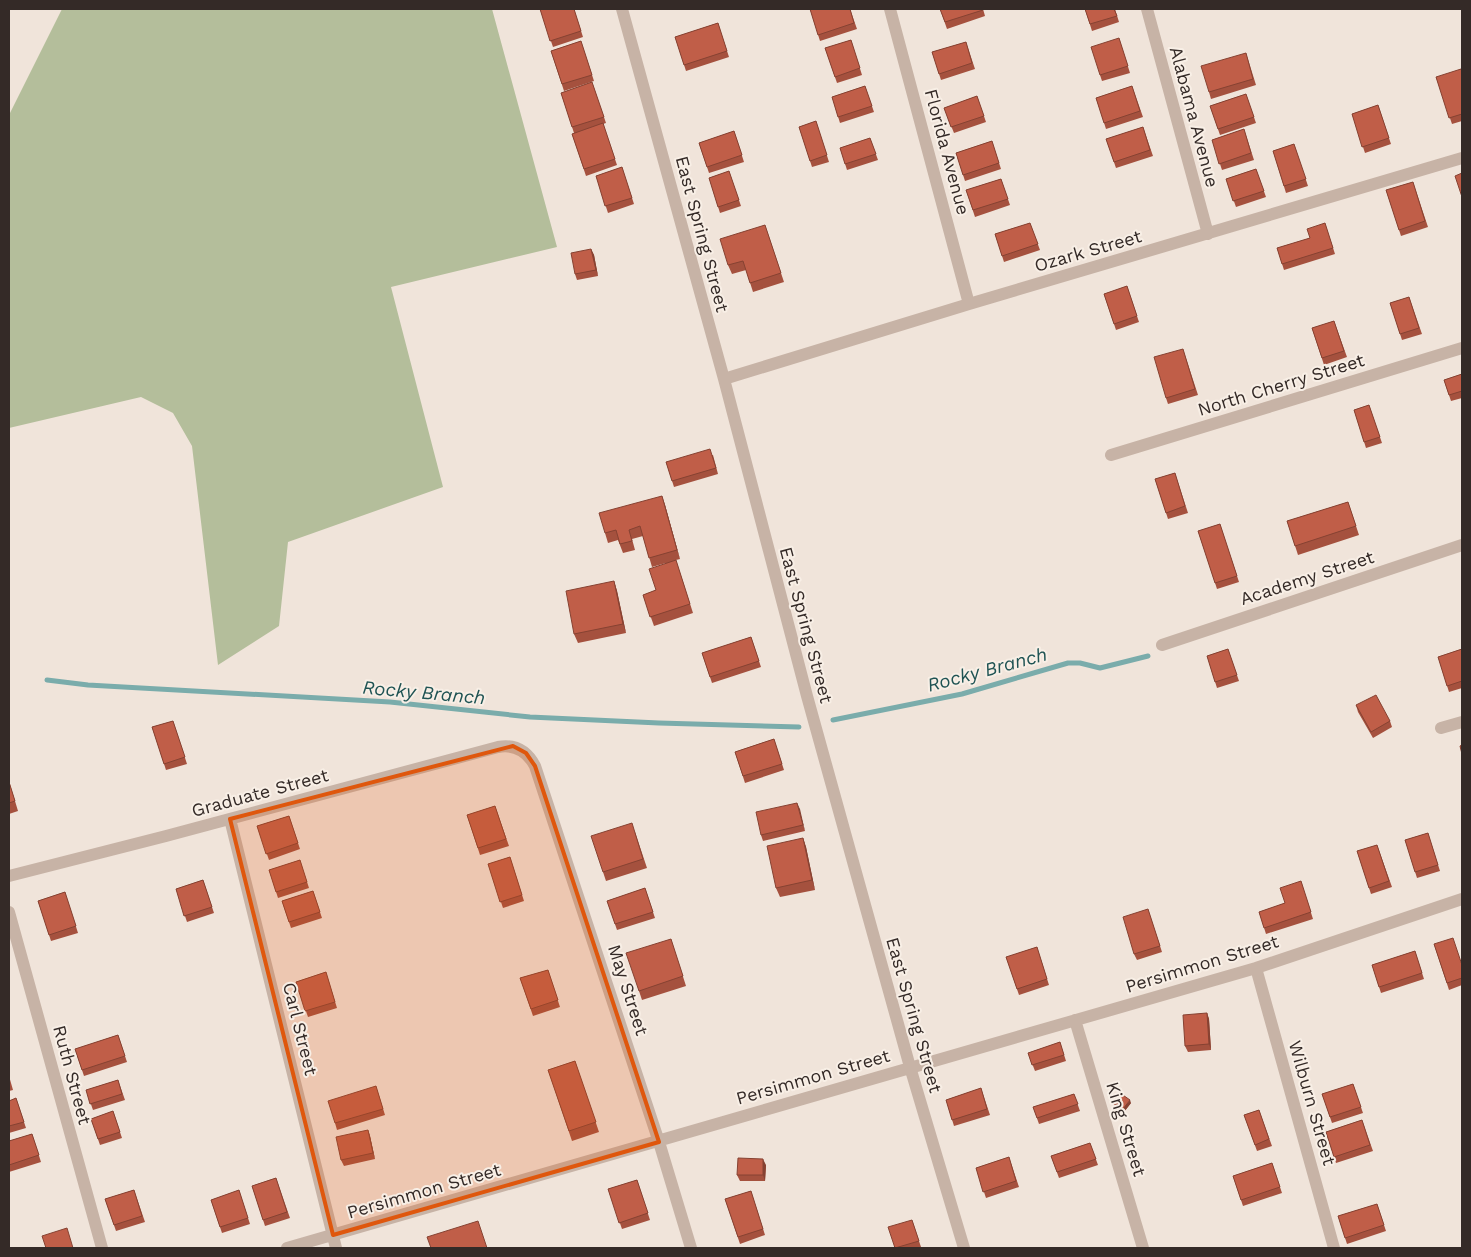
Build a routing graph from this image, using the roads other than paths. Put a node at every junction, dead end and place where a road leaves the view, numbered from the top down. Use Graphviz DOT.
graph roads {
  1 [pos="622,9"];
  2 [pos="890,9"];
  3 [pos="1147,9"];
  4 [pos="1462,158"];
  5 [pos="1208,234"];
  6 [pos="969,304"];
  7 [pos="1462,348"];
  8 [pos="724,379"];
  9 [pos="1111,455"];
  10 [pos="1462,544"];
  11 [pos="1162,645"];
  12 [pos="1462,722"];
  13 [pos="1441,728"];
  14 [pos="519,749"];
  15 [pos="230,819"];
  16 [pos="9,876"];
  17 [pos="1462,899"];
  18 [pos="9,912"];
  19 [pos="1256,968"];
  20 [pos="1075,1020"];
  21 [pos="910,1067"];
  22 [pos="660,1142"];
  23 [pos="333,1235"];
  24 [pos="102,1248"];
  25 [pos="286,1248"];
  26 [pos="336,1248"];
  27 [pos="691,1248"];
  28 [pos="964,1248"];
  29 [pos="1143,1248"];
  30 [pos="1334,1248"];
  1 -- 8 [label="street, East Spring Street"];
  2 -- 6 [label="street, Florida Avenue"];
  3 -- 5 [label="street, Alabama Avenue"];
  4 -- 5 [label="street, Ozark Street"];
  5 -- 6 [label="street, Ozark Street"];
  6 -- 8 [label="street, Ozark Street"];
  7 -- 9 [label="street, North Cherry Street"];
  8 -- 21 [label="street, East Spring Street"];
  10 -- 11 [label="street, Academy Street"];
  12 -- 13 [label="street"];
  14 -- 15 [label="street, Graduate Street"];
  14 -- 22 [label="street, May Street"];
  15 -- 16 [label="street, Graduate Street"];
  15 -- 23 [label="street, Carl Street"];
  17 -- 19 [label="street, Persimmon Street"];
  18 -- 24 [label="street, Ruth Street"];
  19 -- 20 [label="street, Persimmon Street"];
  19 -- 30 [label="street, Wilburn Street"];
  20 -- 21 [label="street, Persimmon Street"];
  20 -- 29 [label="street, King Street"];
  21 -- 22 [label="street, Persimmon Street"];
  21 -- 28 [label="street, East Spring Street"];
  22 -- 23 [label="street, Persimmon Street"];
  22 -- 27 [label="street, May Street"];
  23 -- 25 [label="street, Persimmon Street"];
  23 -- 26 [label="street, Carl Street"];
}
